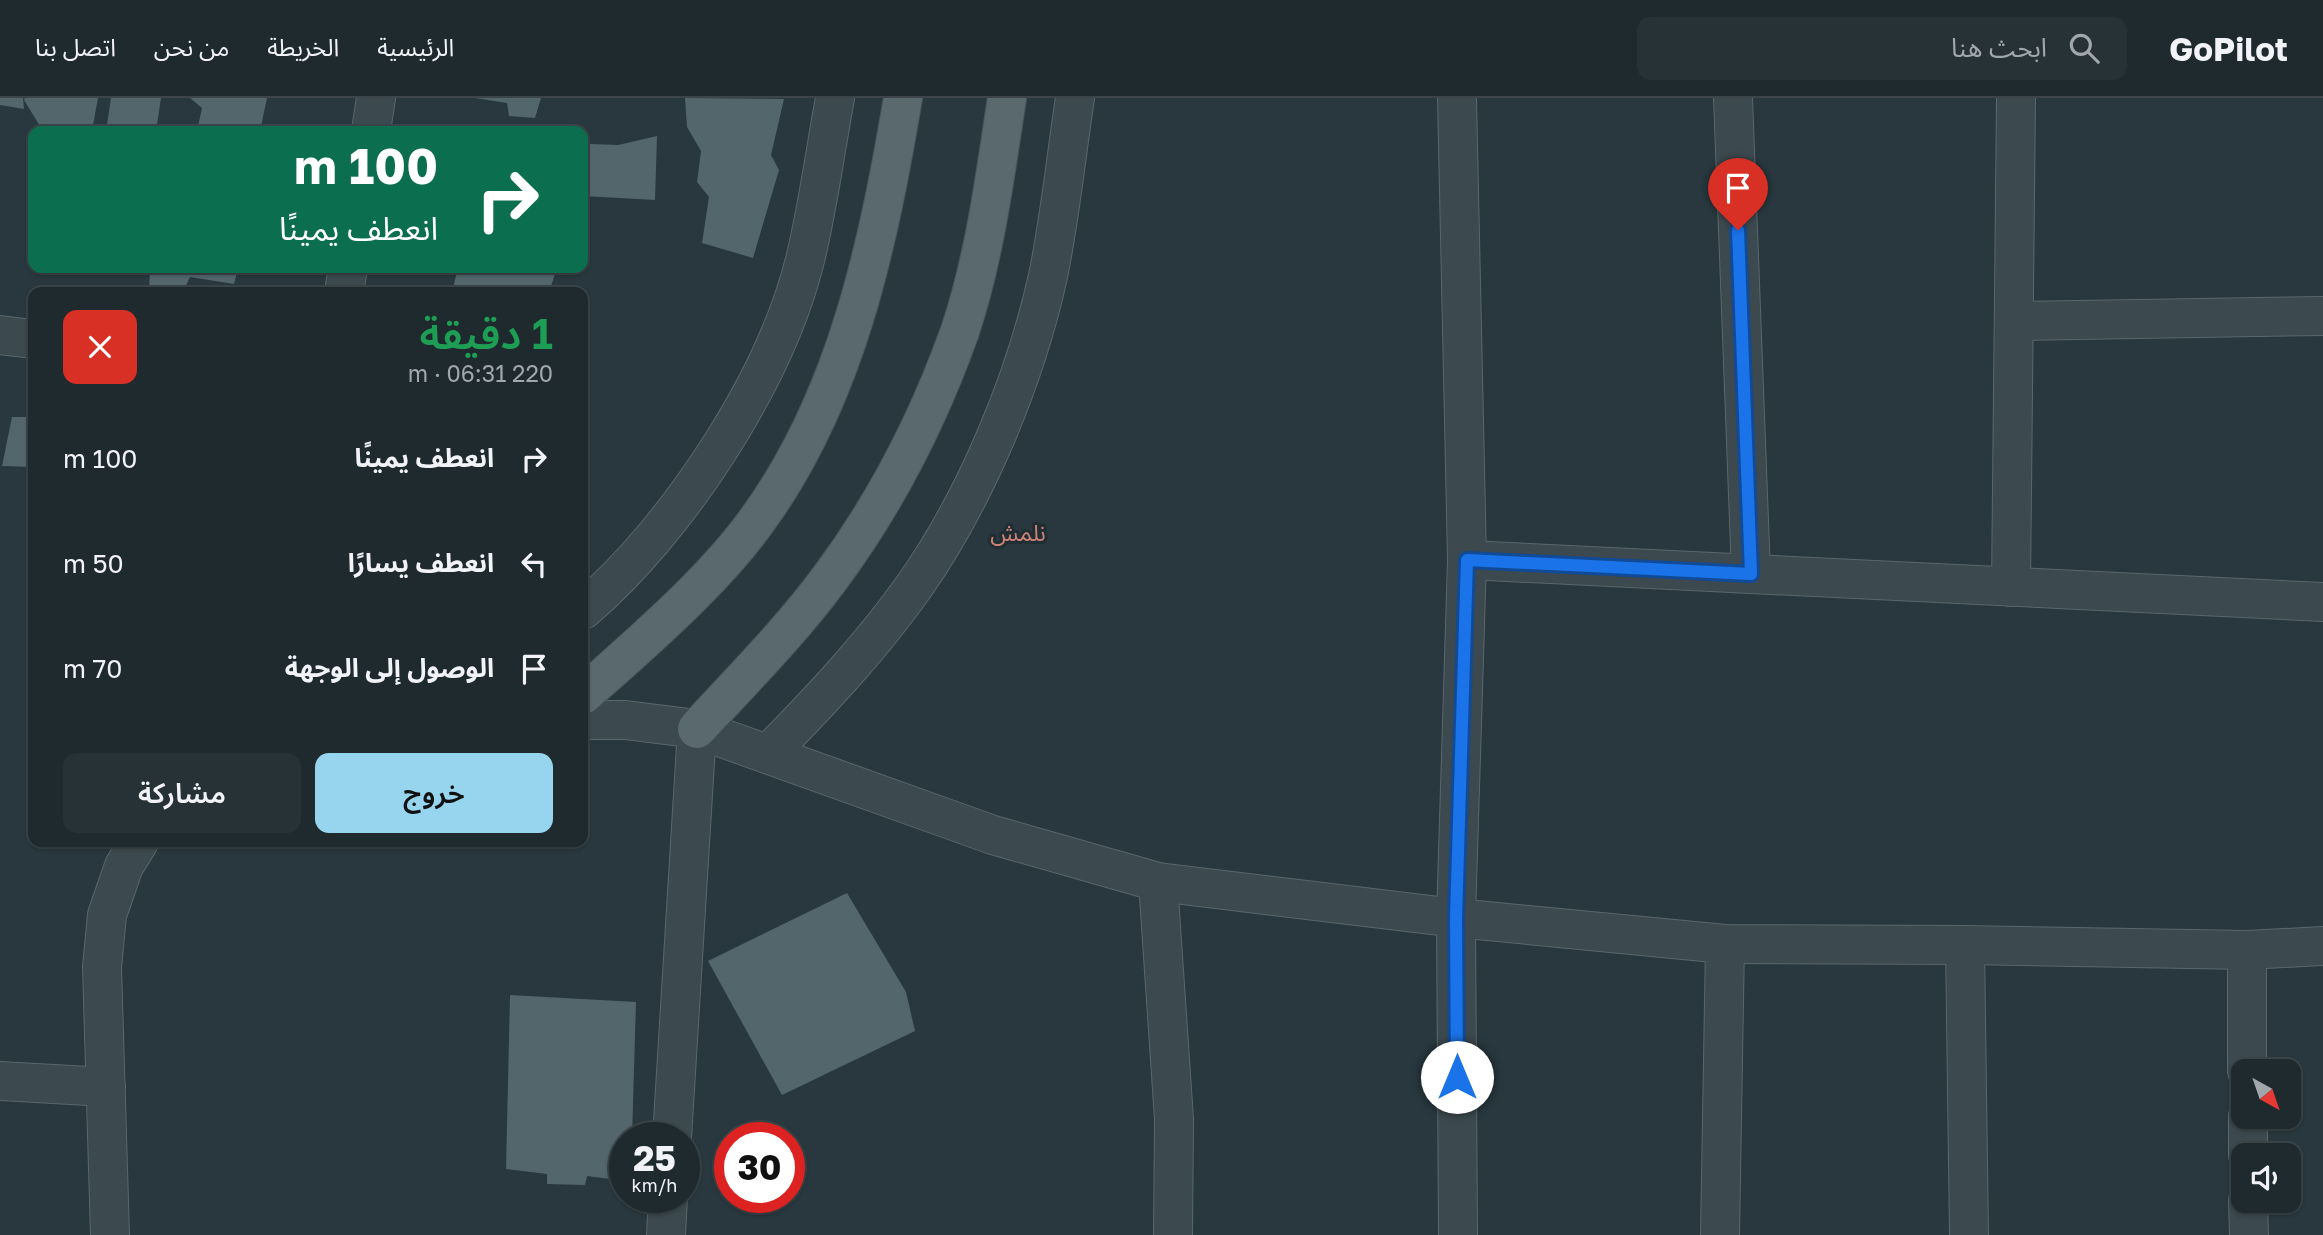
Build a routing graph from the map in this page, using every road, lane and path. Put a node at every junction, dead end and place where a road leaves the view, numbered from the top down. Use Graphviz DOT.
graph roads {
  1 [pos="376,98"];
  2 [pos="835,98"];
  3 [pos="903,98"];
  4 [pos="1007,98"];
  5 [pos="1075,98"];
  6 [pos="1457,98"];
  7 [pos="1733,98"];
  8 [pos="2017,98"];
  9 [pos="372,126"];
  10 [pos="2323,316"];
  11 [pos="2014,321"];
  12 [pos="0,335"];
  13 [pos="28,338"];
  14 [pos="1467,560"];
  15 [pos="1751,574"];
  16 [pos="2011,587"];
  17 [pos="2323,602"];
  18 [pos="588,605"];
  19 [pos="588,690"];
  20 [pos="588,720"];
  21 [pos="697,729"];
  22 [pos="769,754"];
  23 [pos="136,847"];
  24 [pos="1158,882"];
  25 [pos="1456,918"];
  26 [pos="1725,944"];
  27 [pos="1965,945"];
  28 [pos="2323,946"];
  29 [pos="2247,950"];
  30 [pos="2248,1059"];
  31 [pos="0,1082"];
  32 [pos="106,1087"];
  33 [pos="673,1122"];
  34 [pos="667,1213"];
  35 [pos="2248,1213"];
  36 [pos="110,1235"];
  37 [pos="666,1235"];
  38 [pos="1173,1235"];
  39 [pos="1458,1235"];
  40 [pos="1720,1235"];
  41 [pos="1969,1235"];
  42 [pos="2249,1235"];
  1 -- 9 [label="street"];
  2 -- 18 [label="street"];
  3 -- 19 [label="main road"];
  4 -- 21 [label="main road"];
  5 -- 22 [label="street"];
  6 -- 14 [label="street"];
  7 -- 15 [label="street"];
  8 -- 11 [label="street"];
  10 -- 11 [label="street"];
  11 -- 16 [label="street"];
  12 -- 13 [label="street"];
  14 -- 15 [label="street"];
  14 -- 25 [label="street"];
  15 -- 16 [label="street"];
  16 -- 17 [label="street"];
  20 -- 21 [label="street"];
  21 -- 22 [label="street"];
  21 -- 33 [label="street"];
  22 -- 24 [label="street"];
  23 -- 32 [label="street"];
  24 -- 25 [label="street"];
  24 -- 38 [label="street"];
  25 -- 26 [label="street"];
  25 -- 39 [label="street"];
  26 -- 27 [label="street"];
  26 -- 40 [label="street"];
  27 -- 29 [label="street"];
  27 -- 41 [label="street"];
  28 -- 29 [label="street"];
  29 -- 30 [label="street"];
  31 -- 32 [label="street"];
  32 -- 36 [label="street"];
  34 -- 37 [label="street"];
  35 -- 42 [label="street"];
}
